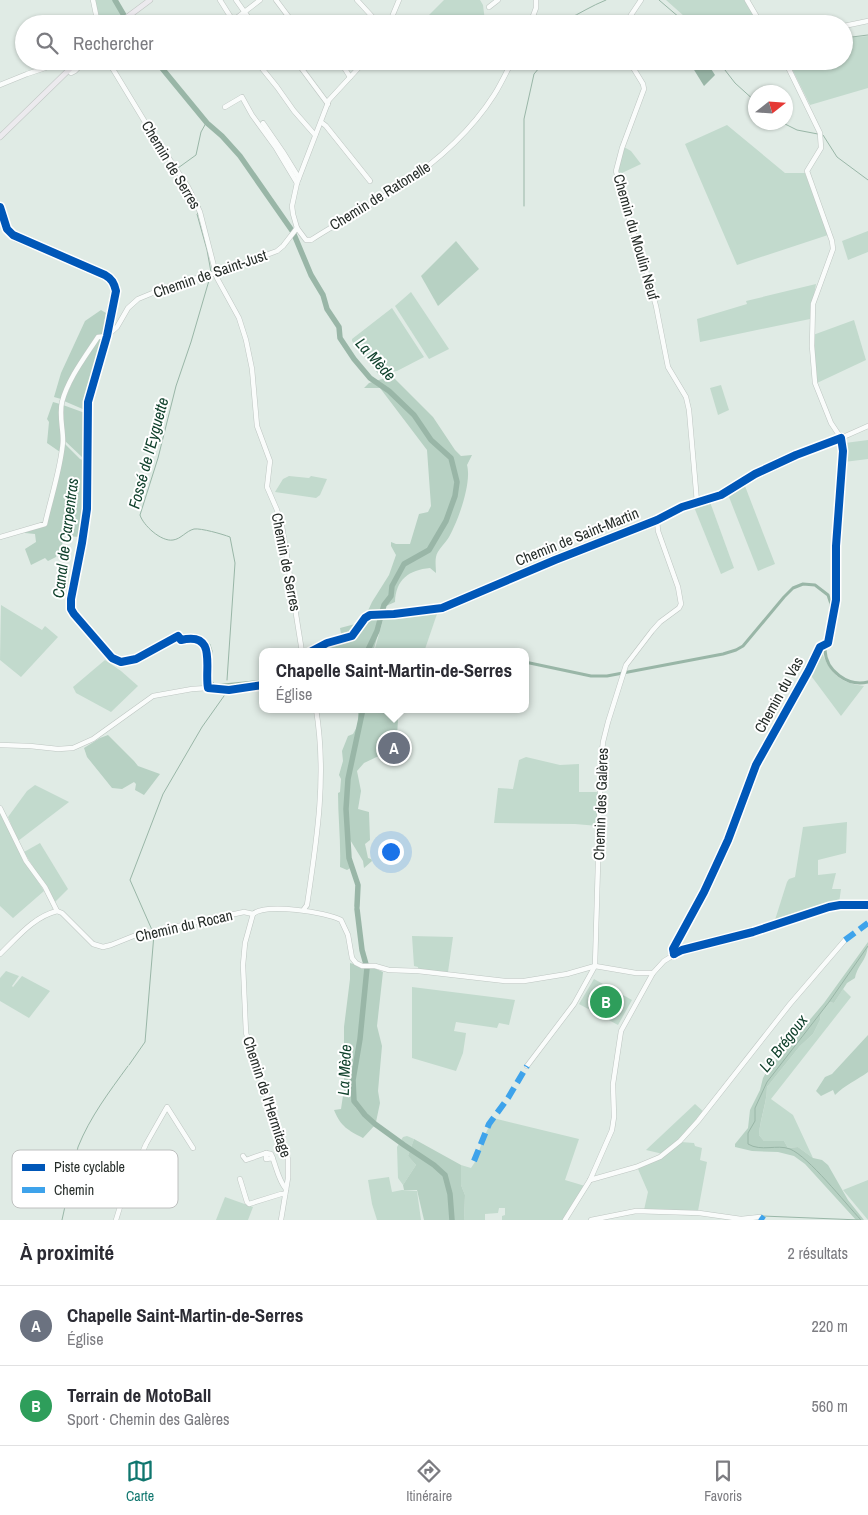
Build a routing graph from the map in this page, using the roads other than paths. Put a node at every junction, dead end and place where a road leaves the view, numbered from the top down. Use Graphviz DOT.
graph roads {
  1 [pos="93,0"];
  2 [pos="150,0"];
  3 [pos="220,0"];
  4 [pos="236,0"];
  5 [pos="260,0"];
  6 [pos="276,0"];
  7 [pos="357,0"];
  8 [pos="399,0"];
  9 [pos="498,0"];
  10 [pos="536,0"];
  11 [pos="640,0"];
  12 [pos="747,0"];
  13 [pos="489,7"];
  14 [pos="244,13"];
  15 [pos="96,15"];
  16 [pos="129,15"];
  17 [pos="230,15"];
  18 [pos="287,15"];
  19 [pos="371,15"];
  20 [pos="393,15"];
  21 [pos="533,15"];
  22 [pos="631,15"];
  23 [pos="756,15"];
  24 [pos="868,21"];
  25 [pos="853,24"];
  26 [pos="40,70"];
  27 [pos="68,70"];
  28 [pos="76,70"];
  29 [pos="113,70"];
  30 [pos="264,70"];
  31 [pos="303,70"];
  32 [pos="346,70"];
  33 [pos="356,70"];
  34 [pos="507,70"];
  35 [pos="634,70"];
  36 [pos="789,70"];
  37 [pos="350,76"];
  38 [pos="0,85"];
  39 [pos="328,104"];
  40 [pos="225,107"];
  41 [pos="321,122"];
  42 [pos="262,123"];
  43 [pos="315,135"];
  44 [pos="0,137"];
  45 [pos="298,181"];
  46 [pos="370,181"];
  47 [pos="297,229"];
  48 [pos="216,273"];
  49 [pos="868,426"];
  50 [pos="841,438"];
  51 [pos="697,502"];
  52 [pos="657,520"];
  53 [pos="0,537"];
  54 [pos="301,648"];
  55 [pos="318,648"];
  56 [pos="259,686"];
  57 [pos="316,713"];
  58 [pos="0,746"];
  59 [pos="0,808"];
  60 [pos="868,905"];
  61 [pos="304,909"];
  62 [pos="57,911"];
  63 [pos="253,914"];
  64 [pos="845,940"];
  65 [pos="0,954"];
  66 [pos="674,954"];
  67 [pos="596,966"];
  68 [pos="653,974"];
  69 [pos="527,1066"];
  70 [pos="193,1148"];
  71 [pos="143,1150"];
  72 [pos="243,1156"];
  73 [pos="240,1179"];
  74 [pos="590,1180"];
  75 [pos="285,1192"];
  76 [pos="277,1195"];
  77 [pos="284,1203"];
  78 [pos="760,1217"];
  79 [pos="281,1220"];
  80 [pos="565,1220"];
  81 [pos="591,1220"];
  1 -- 15 [label="street"];
  2 -- 16 [label="main road"];
  3 -- 17 [label="street"];
  4 -- 14 [label="street"];
  5 -- 14 [label="street"];
  6 -- 18 [label="street"];
  7 -- 19 [label="street"];
  8 -- 20 [label="street"];
  9 -- 13 [label="street"];
  10 -- 21 [label="street"];
  11 -- 22 [label="street"];
  12 -- 23 [label="street"];
  24 -- 25 [label="street"];
  26 -- 38 [label="street"];
  27 -- 28 [label="street"];
  27 -- 44 [label="main road"];
  29 -- 48 [label="street, Chemin de Serres"];
  30 -- 43 [label="street"];
  31 -- 39 [label="street"];
  32 -- 37 [label="street"];
  33 -- 37 [label="street"];
  34 -- 47 [label="street, Chemin de Ratonelle"];
  35 -- 51 [label="street, Chemin du Moulin Neuf"];
  36 -- 50 [label="street, Chemin du Vas"];
  37 -- 39 [label="street"];
  39 -- 41 [label="street"];
  40 -- 45 [label="street"];
  41 -- 43 [label="street"];
  41 -- 46 [label="street"];
  42 -- 45 [label="street"];
  43 -- 45 [label="street"];
  45 -- 47 [label="street"];
  47 -- 48 [label="street, Chemin de Saint-Just"];
  48 -- 53 [label="street, Chemin de Saint-Just"];
  48 -- 54 [label="street, Chemin de Serres"];
  49 -- 50 [label="street, Chemin de Saint-Martin"];
  50 -- 51 [label="street, Chemin de Saint-Martin"];
  50 -- 66 [label="street, Chemin du Vas"];
  51 -- 52 [label="street, Chemin de Saint-Martin"];
  52 -- 55 [label="street, Chemin de Saint-Martin"];
  52 -- 67 [label="street, Chemin des Galères"];
  56 -- 58 [label="street"];
  57 -- 61 [label="street"];
  59 -- 62 [label="street"];
  60 -- 66 [label="street"];
  61 -- 63 [label="street, Chemin du Rocan"];
  61 -- 67 [label="street, Chemin du Rocan"];
  62 -- 63 [label="street, Chemin du Rocan"];
  62 -- 65 [label="street"];
  63 -- 75 [label="street, Chemin de l'Hermitage"];
  64 -- 74 [label="street"];
  66 -- 68 [label="street"];
  67 -- 68 [label="street"];
  67 -- 69 [label="street, Chemin des Galères"];
  68 -- 74 [label="street"];
  70 -- 71 [label="street"];
  72 -- 75 [label="street"];
  73 -- 76 [label="street"];
  74 -- 80 [label="street"];
  75 -- 76 [label="street"];
  75 -- 77 [label="street, Chemin de l'Hermitage"];
  76 -- 77 [label="street"];
  77 -- 79 [label="street, Chemin de l'Hermitage"];
  78 -- 81 [label="street"];
}
